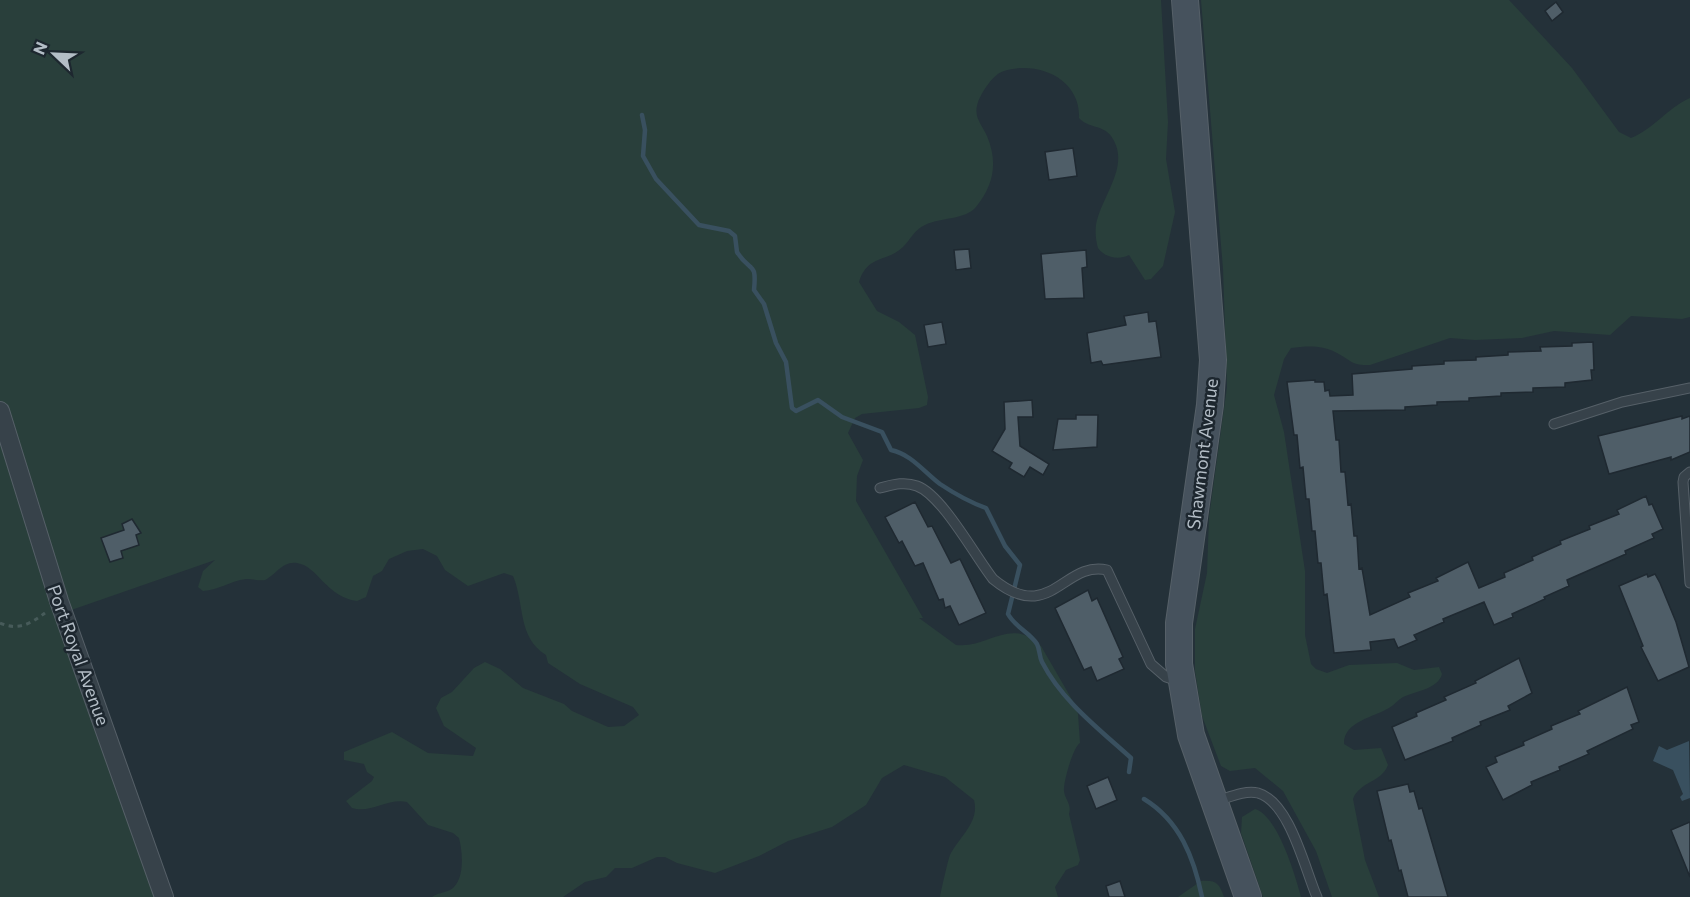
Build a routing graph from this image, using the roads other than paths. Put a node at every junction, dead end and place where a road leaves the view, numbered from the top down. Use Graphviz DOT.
graph roads {
  1 [pos="1185,0"];
  2 [pos="1690,388"];
  3 [pos="0,411"];
  4 [pos="1554,424"];
  5 [pos="1690,472"];
  6 [pos="880,488"];
  7 [pos="1690,583"];
  8 [pos="1180,682"];
  9 [pos="1215,801"];
  10 [pos="164,897"];
  11 [pos="1248,897"];
  12 [pos="1317,897"];
  1 -- 8 [label="main road, Shawmont Avenue"];
  2 -- 4 [label="lane"];
  3 -- 10 [label="street, Port Royal Avenue"];
  5 -- 7 [label="lane"];
  6 -- 8 [label="lane"];
  8 -- 9 [label="main road, Shawmont Avenue"];
  9 -- 11 [label="main road, Shawmont Avenue"];
  9 -- 12 [label="lane"];
}
